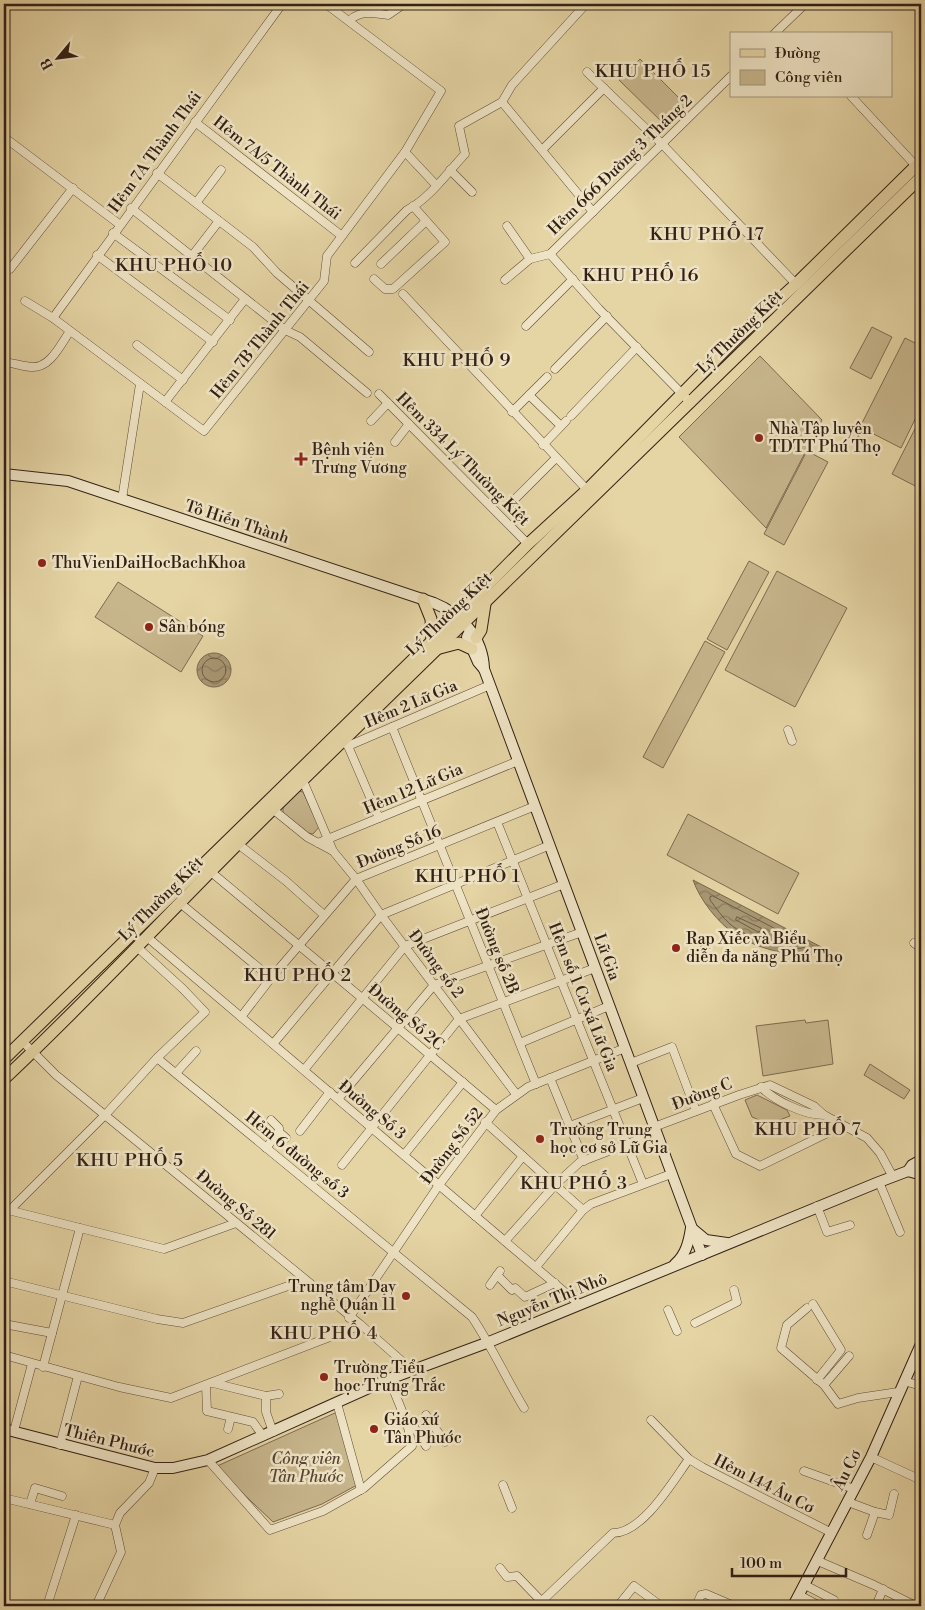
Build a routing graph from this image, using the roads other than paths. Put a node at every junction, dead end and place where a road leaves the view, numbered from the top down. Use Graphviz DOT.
graph roads {
  1 [pos="282,4"];
  2 [pos="326,4"];
  3 [pos="586,4"];
  4 [pos="805,4"];
  5 [pos="403,6"];
  6 [pos="350,20"];
  7 [pos="776,32"];
  8 [pos="587,72"];
  9 [pos="730,77"];
  10 [pos="604,88"];
  11 [pos="853,98"];
  12 [pos="502,102"];
  13 [pos="195,122"];
  14 [pos="4,136"];
  15 [pos="662,144"];
  16 [pos="542,150"];
  17 [pos="405,152"];
  18 [pos="919,163"];
  19 [pos="222,170"];
  20 [pos="450,170"];
  21 [pos="157,172"];
  22 [pos="921,177"];
  23 [pos="436,185"];
  24 [pos="73,188"];
  25 [pos="472,192"];
  26 [pos="196,203"];
  27 [pos="413,206"];
  28 [pos="131,208"];
  29 [pos="593,212"];
  30 [pos="219,221"];
  31 [pos="426,221"];
  32 [pos="120,224"];
  33 [pos="507,226"];
  34 [pos="113,233"];
  35 [pos="342,236"];
  36 [pos="550,254"];
  37 [pos="97,255"];
  38 [pos="192,256"];
  39 [pos="530,259"];
  40 [pos="355,263"];
  41 [pos="381,264"];
  42 [pos="10,269"];
  43 [pos="374,279"];
  44 [pos="573,279"];
  45 [pos="505,280"];
  46 [pos="796,284"];
  47 [pos="403,294"];
  48 [pos="245,299"];
  49 [pos="310,300"];
  50 [pos="26,302"];
  51 [pos="607,316"];
  52 [pos="53,318"];
  53 [pos="230,320"];
  54 [pos="526,326"];
  55 [pos="70,330"];
  56 [pos="285,330"];
  57 [pos="213,342"];
  58 [pos="137,345"];
  59 [pos="637,347"];
  60 [pos="369,352"];
  61 [pos="4,362"];
  62 [pos="556,369"];
  63 [pos="547,377"];
  64 [pos="184,380"];
  65 [pos="140,384"];
  66 [pos="367,393"];
  67 [pos="379,394"];
  68 [pos="682,394"];
  69 [pos="529,395"];
  70 [pos="165,402"];
  71 [pos="388,403"];
  72 [pos="691,403"];
  73 [pos="512,412"];
  74 [pos="370,421"];
  75 [pos="566,421"];
  76 [pos="409,424"];
  77 [pos="395,442"];
  78 [pos="543,445"];
  79 [pos="556,458"];
  80 [pos="4,474"];
  81 [pos="591,494"];
  82 [pos="122,499"];
  83 [pos="510,504"];
  84 [pos="528,544"];
  85 [pos="423,599"];
  86 [pos="485,604"];
  87 [pos="468,631"];
  88 [pos="432,647"];
  89 [pos="490,685"];
  90 [pos="392,726"];
  91 [pos="788,730"];
  92 [pos="792,741"];
  93 [pos="346,743"];
  94 [pos="518,761"];
  95 [pos="301,775"];
  96 [pos="422,800"];
  97 [pos="269,806"];
  98 [pos="535,806"];
  99 [pos="379,818"];
  100 [pos="497,822"];
  101 [pos="328,839"];
  102 [pos="318,843"];
  103 [pos="238,844"];
  104 [pos="439,845"];
  105 [pos="550,845"];
  106 [pos="333,851"];
  107 [pos="512,860"];
  108 [pos="211,872"];
  109 [pos="356,878"];
  110 [pos="564,884"];
  111 [pos="455,885"];
  112 [pos="528,897"];
  113 [pos="180,903"];
  114 [pos="324,915"];
  115 [pos="382,915"];
  116 [pos="470,921"];
  117 [pos="582,932"];
  118 [pos="147,937"];
  119 [pos="298,945"];
  120 [pos="547,945"];
  121 [pos="405,946"];
  122 [pos="137,947"];
  123 [pos="488,966"];
  124 [pos="595,968"];
  125 [pos="333,974"];
  126 [pos="271,978"];
  127 [pos="562,981"];
  128 [pos="434,985"];
  129 [pos="362,998"];
  130 [pos="504,1003"];
  131 [pos="609,1006"];
  132 [pos="241,1017"];
  133 [pos="460,1019"];
  134 [pos="577,1019"];
  135 [pos="397,1027"];
  136 [pos="22,1041"];
  137 [pos="520,1043"];
  138 [pos="273,1044"];
  139 [pos="625,1048"];
  140 [pos="196,1051"];
  141 [pos="33,1052"];
  142 [pos="431,1055"];
  143 [pos="157,1058"];
  144 [pos="4,1059"];
  145 [pos="594,1060"];
  146 [pos="630,1063"];
  147 [pos="304,1070"];
  148 [pos="176,1073"];
  149 [pos="550,1078"];
  150 [pos="4,1079"];
  151 [pos="463,1082"];
  152 [pos="536,1084"];
  153 [pos="330,1092"];
  154 [pos="516,1094"];
  155 [pos="643,1098"];
  156 [pos="338,1099"];
  157 [pos="713,1104"];
  158 [pos="613,1109"];
  159 [pos="496,1110"];
  160 [pos="696,1111"];
  161 [pos="106,1114"];
  162 [pos="271,1120"];
  163 [pos="485,1122"];
  164 [pos="570,1126"];
  165 [pos="842,1126"];
  166 [pos="373,1129"];
  167 [pos="655,1130"];
  168 [pos="300,1131"];
  169 [pos="279,1132"];
  170 [pos="286,1138"];
  171 [pos="628,1144"];
  172 [pos="266,1148"];
  173 [pos="404,1155"];
  174 [pos="523,1156"];
  175 [pos="921,1160"];
  176 [pos="584,1161"];
  177 [pos="342,1165"];
  178 [pos="908,1171"];
  179 [pos="921,1171"];
  180 [pos="671,1174"];
  181 [pos="893,1177"];
  182 [pos="879,1182"];
  183 [pos="643,1184"];
  184 [pos="438,1185"];
  185 [pos="555,1185"];
  186 [pos="817,1206"];
  187 [pos="7,1210"];
  188 [pos="583,1210"];
  189 [pos="475,1216"];
  190 [pos="236,1223"];
  191 [pos="850,1225"];
  192 [pos="691,1227"];
  193 [pos="80,1228"];
  194 [pos="900,1232"];
  195 [pos="505,1241"];
  196 [pos="733,1242"];
  197 [pos="394,1253"];
  198 [pos="702,1255"];
  199 [pos="536,1267"];
  200 [pos="670,1268"];
  201 [pos="4,1280"];
  202 [pos="305,1280"];
  203 [pos="554,1283"];
  204 [pos="490,1284"];
  205 [pos="734,1290"];
  206 [pos="62,1295"];
  207 [pos="580,1305"];
  208 [pos="668,1310"];
  209 [pos="349,1318"];
  210 [pos="695,1323"];
  211 [pos="4,1324"];
  212 [pos="361,1325"];
  213 [pos="676,1331"];
  214 [pos="52,1333"];
  215 [pos="489,1342"];
  216 [pos="921,1344"];
  217 [pos="4,1355"];
  218 [pos="849,1356"];
  219 [pos="32,1364"];
  220 [pos="43,1368"];
  221 [pos="412,1370"];
  222 [pos="78,1376"];
  223 [pos="389,1379"];
  224 [pos="818,1380"];
  225 [pos="904,1381"];
  226 [pos="209,1384"];
  227 [pos="824,1385"];
  228 [pos="921,1386"];
  229 [pos="898,1392"];
  230 [pos="278,1394"];
  231 [pos="266,1396"];
  232 [pos="337,1403"];
  233 [pos="524,1408"];
  234 [pos="426,1415"];
  235 [pos="231,1417"];
  236 [pos="651,1420"];
  237 [pos="411,1422"];
  238 [pos="228,1429"];
  239 [pos="9,1430"];
  240 [pos="273,1432"];
  241 [pos="263,1436"];
  242 [pos="445,1442"];
  243 [pos="60,1445"];
  244 [pos="426,1446"];
  245 [pos="688,1457"];
  246 [pos="871,1457"];
  247 [pos="208,1460"];
  248 [pos="155,1468"];
  249 [pos="804,1471"];
  250 [pos="921,1480"];
  251 [pos="503,1486"];
  252 [pos="854,1489"];
  253 [pos="361,1490"];
  254 [pos="894,1494"];
  255 [pos="62,1496"];
  256 [pos="4,1498"];
  257 [pos="848,1502"];
  258 [pos="30,1504"];
  259 [pos="512,1508"];
  260 [pos="875,1512"];
  261 [pos="76,1515"];
  262 [pos="114,1525"];
  263 [pos="832,1533"];
  264 [pos="867,1535"];
  265 [pos="818,1561"];
  266 [pos="500,1568"];
  267 [pos="805,1584"];
  268 [pos="883,1589"];
  269 [pos="799,1595"];
  270 [pos="834,1600"];
  271 [pos="544,1604"];
  272 [pos="47,1606"];
  273 [pos="96,1606"];
  274 [pos="618,1606"];
  275 [pos="656,1606"];
  276 [pos="696,1606"];
  277 [pos="734,1606"];
  278 [pos="793,1606"];
  279 [pos="820,1606"];
  280 [pos="876,1606"];
  281 [pos="916,1606"];
  1 -- 13 [label="street, Hẻm 7A Thành Thái"];
  2 -- 6 [label="street"];
  3 -- 12 [label="street"];
  4 -- 7 [label="street"];
  5 -- 6 [label="street"];
  6 -- 17 [label="street, Hẻm 7B Thành Thái"];
  8 -- 10 [label="street"];
  9 -- 15 [label="street, Hẻm 666 Đường 3 Tháng 2"];
  10 -- 15 [label="street"];
  10 -- 16 [label="street"];
  11 -- 18 [label="street"];
  12 -- 16 [label="street"];
  12 -- 20 [label="street"];
  13 -- 21 [label="street, Hẻm 7A Thành Thái"];
  13 -- 35 [label="street, Hẻm 7A/5 Thành Thái"];
  14 -- 24 [label="street"];
  15 -- 29 [label="street, Hẻm 666 Đường 3 Tháng 2"];
  15 -- 46 [label="street"];
  16 -- 29 [label="street"];
  17 -- 23 [label="street"];
  17 -- 35 [label="street, Hẻm 7B Thành Thái"];
  18 -- 46 [label="main road, Lý Thường Kiệt"];
  19 -- 26 [label="street"];
  20 -- 23 [label="street"];
  20 -- 25 [label="street"];
  21 -- 26 [label="street"];
  21 -- 28 [label="street, Hẻm 7A Thành Thái"];
  22 -- 72 [label="main road, Lý Thường Kiệt"];
  23 -- 27 [label="street"];
  24 -- 32 [label="street"];
  24 -- 42 [label="street"];
  26 -- 30 [label="street"];
  27 -- 31 [label="street"];
  27 -- 40 [label="street"];
  28 -- 32 [label="street, Hẻm 7A Thành Thái"];
  28 -- 38 [label="street"];
  29 -- 36 [label="street, Hẻm 666 Đường 3 Tháng 2"];
  30 -- 38 [label="street"];
  30 -- 49 [label="street"];
  31 -- 41 [label="street"];
  31 -- 43 [label="street"];
  32 -- 34 [label="street, Hẻm 7A Thành Thái"];
  33 -- 39 [label="street"];
  34 -- 37 [label="street, Hẻm 7A Thành Thái"];
  34 -- 53 [label="street"];
  35 -- 49 [label="street, Hẻm 7B Thành Thái"];
  36 -- 39 [label="street"];
  36 -- 44 [label="street"];
  37 -- 52 [label="street, Hẻm 7A Thành Thái"];
  37 -- 57 [label="street"];
  38 -- 48 [label="street"];
  39 -- 45 [label="street"];
  44 -- 51 [label="street"];
  44 -- 54 [label="street"];
  46 -- 68 [label="main road, Lý Thường Kiệt"];
  47 -- 73 [label="street"];
  48 -- 53 [label="street"];
  48 -- 56 [label="street"];
  49 -- 56 [label="street, Hẻm 7B Thành Thái"];
  49 -- 60 [label="street"];
  50 -- 52 [label="street"];
  51 -- 59 [label="street"];
  51 -- 62 [label="street"];
  52 -- 55 [label="street"];
  53 -- 57 [label="street"];
  55 -- 61 [label="street"];
  55 -- 65 [label="street"];
  56 -- 66 [label="street"];
  56 -- 70 [label="street, Hẻm 7B Thành Thái"];
  57 -- 64 [label="street"];
  58 -- 64 [label="street"];
  59 -- 68 [label="street"];
  59 -- 75 [label="street"];
  63 -- 69 [label="street"];
  64 -- 70 [label="street"];
  65 -- 70 [label="street"];
  65 -- 82 [label="street"];
  67 -- 71 [label="street, Hẻm 334 Lý Thường Kiệt"];
  68 -- 72 [label="street"];
  68 -- 81 [label="main road, Lý Thường Kiệt"];
  69 -- 73 [label="street"];
  69 -- 75 [label="street"];
  71 -- 74 [label="street"];
  71 -- 76 [label="street, Hẻm 334 Lý Thường Kiệt"];
  72 -- 81 [label="main road, Lý Thường Kiệt"];
  73 -- 78 [label="street"];
  75 -- 78 [label="street"];
  76 -- 77 [label="street"];
  76 -- 84 [label="street, Hẻm 334 Lý Thường Kiệt"];
  78 -- 79 [label="street"];
  79 -- 81 [label="street"];
  79 -- 83 [label="street"];
  80 -- 82 [label="main road, Tô Hiến Thành"];
  81 -- 84 [label="main road, Lý Thường Kiệt"];
  81 -- 86 [label="main road, Lý Thường Kiệt"];
  82 -- 85 [label="main road, Tô Hiến Thành"];
  84 -- 87 [label="main road, Lý Thường Kiệt"];
  85 -- 87 [label="main road, Tô Hiến Thành"];
  85 -- 88 [label="main road"];
  86 -- 87 [label="main road, Lý Thường Kiệt"];
  86 -- 87 [label="main road"];
  87 -- 88 [label="main road, Lý Thường Kiệt"];
  87 -- 88 [label="main road"];
  87 -- 89 [label="main road, Lữ Gia"];
  88 -- 93 [label="main road, Lý Thường Kiệt"];
  88 -- 95 [label="main road, Lý Thường Kiệt"];
  89 -- 90 [label="street, Hẻm 2 Lữ Gia"];
  89 -- 94 [label="main road, Lữ Gia"];
  90 -- 93 [label="street, Hẻm 2 Lữ Gia"];
  90 -- 96 [label="street, Đường số 2B"];
  91 -- 92 [label="street"];
  93 -- 95 [label="main road, Lý Thường Kiệt"];
  93 -- 99 [label="street"];
  94 -- 96 [label="street, Hẻm 12 Lữ Gia"];
  94 -- 98 [label="main road, Lữ Gia"];
  95 -- 97 [label="main road, Lý Thường Kiệt"];
  95 -- 101 [label="street"];
  96 -- 99 [label="street, Hẻm 12 Lữ Gia"];
  96 -- 104 [label="street, Đường số 2B"];
  97 -- 102 [label="street"];
  97 -- 103 [label="main road, Lý Thường Kiệt"];
  97 -- 136 [label="main road, Lý Thường Kiệt"];
  98 -- 100 [label="street, Đường Số 16"];
  98 -- 105 [label="main road, Lữ Gia"];
  99 -- 101 [label="street, Hẻm 12 Lữ Gia"];
  100 -- 104 [label="street, Đường Số 16"];
  100 -- 107 [label="street, Hẻm số 1 Cư xá Lữ Gia"];
  101 -- 102 [label="street, Hẻm 12 Lữ Gia"];
  101 -- 106 [label="street"];
  102 -- 106 [label="street"];
  103 -- 108 [label="main road, Lý Thường Kiệt"];
  103 -- 114 [label="street"];
  104 -- 109 [label="street, Đường Số 16"];
  104 -- 111 [label="street, Đường số 2B"];
  105 -- 107 [label="street"];
  105 -- 110 [label="main road, Lữ Gia"];
  106 -- 109 [label="street, Đường số 2"];
  107 -- 111 [label="street"];
  107 -- 112 [label="street, Hẻm số 1 Cư xá Lữ Gia"];
  108 -- 113 [label="main road, Lý Thường Kiệt"];
  108 -- 119 [label="street, Đường Số 2C"];
  109 -- 114 [label="street, Đường Số 16"];
  109 -- 115 [label="street, Đường số 2"];
  110 -- 112 [label="street"];
  110 -- 117 [label="main road, Lữ Gia"];
  111 -- 115 [label="street"];
  111 -- 116 [label="street, Đường số 2B"];
  112 -- 116 [label="street"];
  112 -- 120 [label="street, Hẻm số 1 Cư xá Lữ Gia"];
  113 -- 118 [label="main road, Lý Thường Kiệt"];
  113 -- 126 [label="street"];
  114 -- 119 [label="street, Đường Số 16"];
  115 -- 121 [label="street, Đường số 2"];
  115 -- 125 [label="street"];
  116 -- 121 [label="street"];
  116 -- 123 [label="street, Đường số 2B"];
  117 -- 120 [label="street"];
  117 -- 124 [label="main road, Lữ Gia"];
  118 -- 122 [label="main road, Lý Thường Kiệt"];
  118 -- 132 [label="street, Đường Số 3"];
  119 -- 125 [label="street, Đường Số 2C"];
  119 -- 126 [label="street, Đường Số 16"];
  120 -- 123 [label="street"];
  120 -- 127 [label="street, Hẻm số 1 Cư xá Lữ Gia"];
  121 -- 128 [label="street, Đường số 2"];
  121 -- 129 [label="street"];
  122 -- 141 [label="main road, Lý Thường Kiệt"];
  122 -- 143 [label="street"];
  123 -- 128 [label="street"];
  123 -- 130 [label="street, Đường số 2B"];
  124 -- 127 [label="street"];
  124 -- 131 [label="main road, Lữ Gia"];
  125 -- 129 [label="street, Đường Số 2C"];
  125 -- 138 [label="street"];
  126 -- 132 [label="street, Đường Số 16"];
  127 -- 130 [label="street"];
  127 -- 134 [label="street, Hẻm số 1 Cư xá Lữ Gia"];
  128 -- 133 [label="street, Đường số 2"];
  128 -- 135 [label="street"];
  129 -- 135 [label="street, Đường Số 2C"];
  129 -- 147 [label="street"];
  130 -- 133 [label="street"];
  130 -- 137 [label="street, Đường số 2B"];
  131 -- 134 [label="street"];
  131 -- 139 [label="main road, Lữ Gia"];
  132 -- 138 [label="street, Đường Số 3"];
  133 -- 142 [label="street"];
  133 -- 154 [label="street, Đường số 2"];
  134 -- 137 [label="street"];
  134 -- 145 [label="street, Hẻm số 1 Cư xá Lữ Gia"];
  135 -- 142 [label="street, Đường Số 2C"];
  135 -- 156 [label="street"];
  136 -- 141 [label="street, Đường Số 281"];
  136 -- 144 [label="main road, Lý Thường Kiệt"];
  137 -- 152 [label="street, Đường số 2B"];
  138 -- 147 [label="street, Đường Số 3"];
  139 -- 145 [label="street, Đường Số 52"];
  139 -- 146 [label="main road, Lữ Gia"];
  140 -- 148 [label="street"];
  141 -- 150 [label="main road, Lý Thường Kiệt"];
  141 -- 161 [label="street, Đường Số 281"];
  142 -- 151 [label="street, Đường Số 2C"];
  142 -- 166 [label="street"];
  143 -- 148 [label="street, Hẻm 6 đường số 3"];
  143 -- 161 [label="street"];
  145 -- 149 [label="street, Đường Số 52"];
  145 -- 158 [label="street, Hẻm số 1 Cư xá Lữ Gia"];
  146 -- 155 [label="main road, Lữ Gia"];
  146 -- 160 [label="street"];
  147 -- 153 [label="street, Đường Số 3"];
  148 -- 172 [label="street, Hẻm 6 đường số 3"];
  149 -- 152 [label="street, Đường Số 52"];
  149 -- 164 [label="street"];
  151 -- 159 [label="street, Đường Số 2C"];
  151 -- 173 [label="street"];
  152 -- 154 [label="street, Đường Số 52"];
  153 -- 156 [label="street, Đường Số 3"];
  153 -- 168 [label="street"];
  154 -- 159 [label="street, Đường Số 52"];
  155 -- 158 [label="street"];
  155 -- 167 [label="main road, Lữ Gia"];
  156 -- 166 [label="street, Đường Số 3"];
  157 -- 160 [label="street, Đường C"];
  157 -- 165 [label="street, Đường C"];
  157 -- 165 [label="street"];
  158 -- 164 [label="street"];
  158 -- 171 [label="street, Hẻm số 1 Cư xá Lữ Gia"];
  159 -- 163 [label="street, Đường Số 52"];
  160 -- 167 [label="street, Đường C"];
  161 -- 187 [label="street"];
  161 -- 190 [label="street, Đường Số 281"];
  162 -- 169 [label="street"];
  163 -- 174 [label="street"];
  163 -- 184 [label="street, Đường Số 52"];
  164 -- 176 [label="street"];
  165 -- 181 [label="street, Đường C"];
  166 -- 173 [label="street, Đường Số 3"];
  166 -- 177 [label="street"];
  167 -- 171 [label="street, Đường C"];
  167 -- 180 [label="main road, Lữ Gia"];
  169 -- 170 [label="street"];
  169 -- 172 [label="street"];
  171 -- 176 [label="street, Đường C"];
  171 -- 183 [label="street, Hẻm số 1 Cư xá Lữ Gia"];
  172 -- 197 [label="street, Hẻm 6 đường số 3"];
  173 -- 184 [label="street, Đường Số 3"];
  174 -- 185 [label="street"];
  174 -- 189 [label="street"];
  175 -- 178 [label="main road, Nguyễn Thị Nhỏ"];
  176 -- 185 [label="street, Đường C"];
  178 -- 179 [label="main road, Nguyễn Thị Nhỏ"];
  178 -- 181 [label="main road, Nguyễn Thị Nhỏ"];
  180 -- 183 [label="street"];
  180 -- 192 [label="main road, Lữ Gia"];
  181 -- 182 [label="main road, Nguyễn Thị Nhỏ"];
  182 -- 186 [label="main road, Nguyễn Thị Nhỏ"];
  182 -- 194 [label="street"];
  183 -- 188 [label="street"];
  184 -- 189 [label="street, Đường Số 3"];
  184 -- 197 [label="street, Đường Số 52"];
  185 -- 188 [label="street"];
  185 -- 195 [label="street, Đường C"];
  186 -- 191 [label="street"];
  186 -- 196 [label="main road, Nguyễn Thị Nhỏ"];
  187 -- 193 [label="street"];
  188 -- 199 [label="street"];
  189 -- 195 [label="street, Đường Số 3"];
  190 -- 193 [label="street"];
  190 -- 202 [label="street, Đường Số 281"];
  192 -- 196 [label="main road"];
  192 -- 198 [label="main road, Lữ Gia"];
  192 -- 200 [label="main road"];
  193 -- 206 [label="street"];
  195 -- 199 [label="street, Đường Số 3"];
  196 -- 198 [label="main road, Nguyễn Thị Nhỏ"];
  197 -- 209 [label="street, Đường Số 52"];
  197 -- 215 [label="street, Hẻm 6 đường số 3"];
  198 -- 200 [label="main road, Nguyễn Thị Nhỏ"];
  199 -- 203 [label="street, Đường Số 3"];
  200 -- 207 [label="main road, Nguyễn Thị Nhỏ"];
  201 -- 206 [label="street"];
  202 -- 206 [label="street"];
  202 -- 209 [label="street, Đường Số 281"];
  203 -- 204 [label="street"];
  203 -- 207 [label="street, Đường Số 3"];
  205 -- 210 [label="street"];
  206 -- 214 [label="street"];
  207 -- 215 [label="main road, Nguyễn Thị Nhỏ"];
  208 -- 213 [label="street"];
  209 -- 212 [label="street, Đường Số 281"];
  211 -- 214 [label="street"];
  212 -- 221 [label="street, Đường Số 281"];
  212 -- 226 [label="street"];
  214 -- 220 [label="street"];
  215 -- 221 [label="main road, Nguyễn Thị Nhỏ"];
  215 -- 233 [label="street, Hẻm 6 đường số 3"];
  216 -- 225 [label="main road, Âu Cơ"];
  217 -- 219 [label="street"];
  218 -- 227 [label="street"];
  219 -- 220 [label="street"];
  219 -- 239 [label="street"];
  220 -- 222 [label="street"];
  221 -- 223 [label="main road, Nguyễn Thị Nhỏ"];
  222 -- 226 [label="street"];
  222 -- 243 [label="street"];
  223 -- 232 [label="main road, Nguyễn Thị Nhỏ"];
  223 -- 253 [label="street"];
  224 -- 224 [label="street"];
  224 -- 227 [label="street"];
  225 -- 228 [label="street"];
  225 -- 229 [label="main road, Âu Cơ"];
  226 -- 231 [label="street"];
  226 -- 235 [label="street"];
  227 -- 229 [label="street"];
  229 -- 246 [label="main road, Âu Cơ"];
  230 -- 231 [label="street"];
  231 -- 240 [label="street"];
  232 -- 240 [label="main road, Nguyễn Thị Nhỏ"];
  232 -- 253 [label="street"];
  234 -- 242 [label="street"];
  235 -- 238 [label="street"];
  235 -- 241 [label="street"];
  236 -- 245 [label="street, Hẻm 144 Âu Cơ"];
  237 -- 244 [label="street"];
  239 -- 243 [label="main road, Thiên Phước"];
  240 -- 241 [label="main road, Nguyễn Thị Nhỏ"];
  241 -- 247 [label="main road, Nguyễn Thị Nhỏ"];
  243 -- 248 [label="main road, Thiên Phước"];
  245 -- 263 [label="street, Hẻm 144 Âu Cơ"];
  245 -- 271 [label="street"];
  246 -- 250 [label="street"];
  246 -- 252 [label="main road, Âu Cơ"];
  247 -- 248 [label="main road, Thiên Phước"];
  247 -- 253 [label="street"];
  248 -- 262 [label="street"];
  249 -- 252 [label="street"];
  251 -- 259 [label="street"];
  252 -- 257 [label="main road, Âu Cơ"];
  254 -- 260 [label="street"];
  255 -- 258 [label="street"];
  256 -- 258 [label="street"];
  257 -- 260 [label="street"];
  257 -- 263 [label="main road, Âu Cơ"];
  258 -- 261 [label="street"];
  260 -- 264 [label="street"];
  261 -- 262 [label="street"];
  261 -- 272 [label="street"];
  262 -- 273 [label="street"];
  263 -- 265 [label="main road, Âu Cơ"];
  265 -- 267 [label="main road, Âu Cơ"];
  265 -- 268 [label="street"];
  266 -- 271 [label="street"];
  267 -- 269 [label="main road, Âu Cơ"];
  267 -- 270 [label="street"];
  268 -- 280 [label="street"];
  268 -- 281 [label="street"];
  269 -- 278 [label="main road, Âu Cơ"];
  269 -- 279 [label="street"];
  274 -- 275 [label="street"];
  276 -- 277 [label="street"];
}
